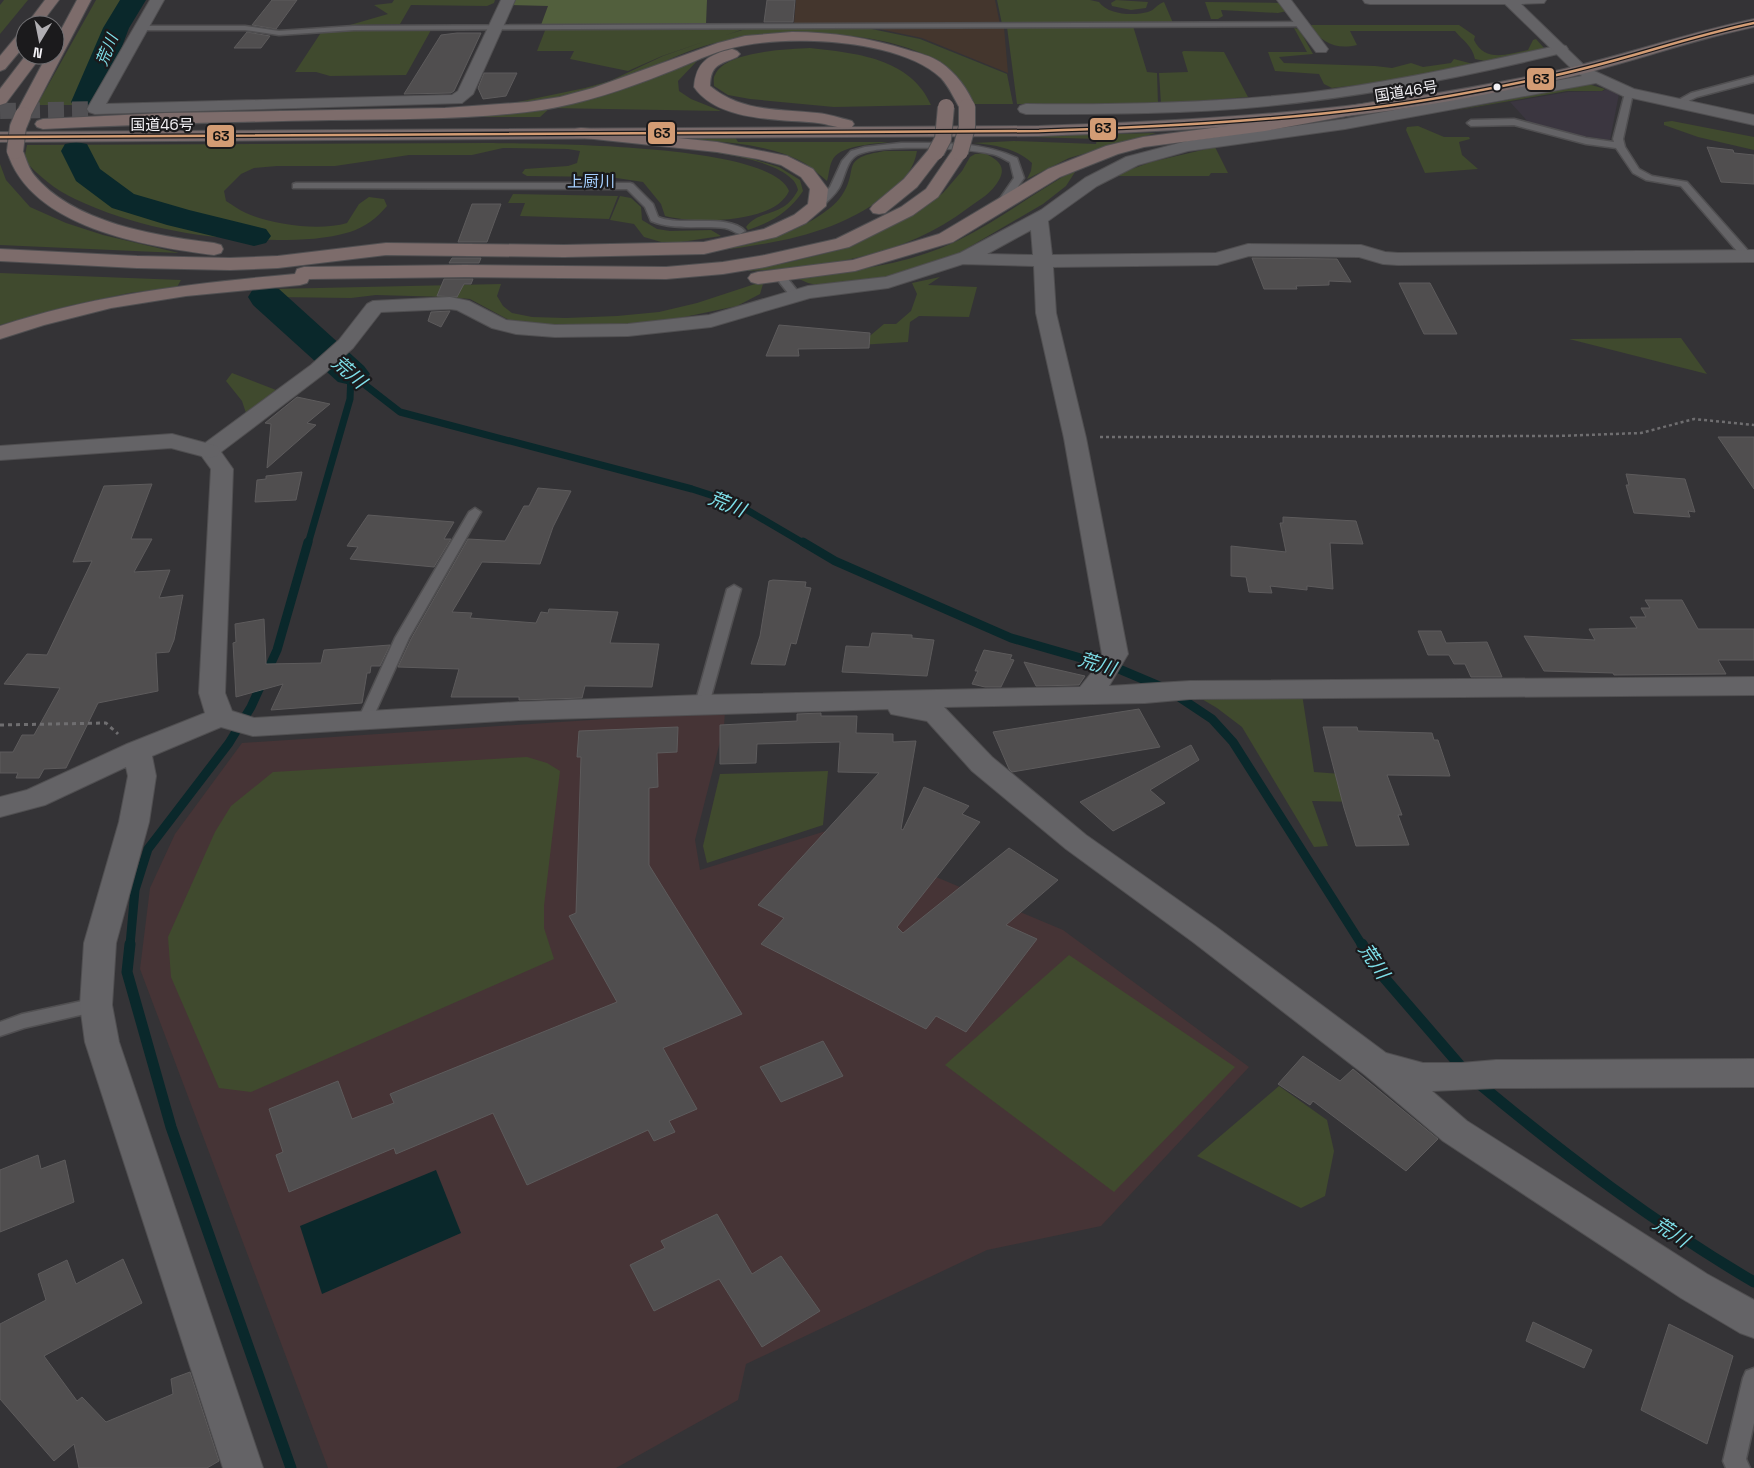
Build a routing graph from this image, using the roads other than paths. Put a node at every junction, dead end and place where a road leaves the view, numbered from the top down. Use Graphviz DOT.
graph roads {
  1 [pos="52,0"];
  2 [pos="75,0"];
  3 [pos="84,0"];
  4 [pos="157,0"];
  5 [pos="508,0"];
  6 [pos="1284,0"];
  7 [pos="1370,0"];
  8 [pos="1418,0"];
  9 [pos="1540,0"];
  10 [pos="1510,1"];
  11 [pos="1754,13"];
  12 [pos="41,15"];
  13 [pos="64,15"];
  14 [pos="1754,23"];
  15 [pos="1303,24"];
  16 [pos="495,27"];
  17 [pos="141,28"];
  18 [pos="15,47"];
  19 [pos="1321,49"];
  20 [pos="1571,59"];
  21 [pos="26,65"];
  22 [pos="0,66"];
  23 [pos="1597,78"];
  24 [pos="1754,79"];
  25 [pos="1629,93"];
  26 [pos="0,100"];
  27 [pos="1677,103"];
  28 [pos="1373,107"];
  29 [pos="1026,109"];
  30 [pos="1754,120"];
  31 [pos="1471,123"];
  32 [pos="0,124"];
  33 [pos="43,124"];
  34 [pos="846,124"];
  35 [pos="581,133"];
  36 [pos="0,137"];
  37 [pos="1620,146"];
  38 [pos="296,186"];
  39 [pos="817,206"];
  40 [pos="999,207"];
  41 [pos="1038,219"];
  42 [pos="740,231"];
  43 [pos="508,235"];
  44 [pos="353,244"];
  45 [pos="559,254"];
  46 [pos="0,255"];
  47 [pos="320,257"];
  48 [pos="1752,258"];
  49 [pos="963,259"];
  50 [pos="1043,261"];
  51 [pos="646,262"];
  52 [pos="0,265"];
  53 [pos="355,273"];
  54 [pos="784,281"];
  55 [pos="796,296"];
  56 [pos="0,332"];
  57 [pos="209,451"];
  58 [pos="0,453"];
  59 [pos="475,512"];
  60 [pos="734,589"];
  61 [pos="1100,678"];
  62 [pos="1754,686"];
  63 [pos="853,699"];
  64 [pos="702,704"];
  65 [pos="223,718"];
  66 [pos="364,722"];
  67 [pos="136,751"];
  68 [pos="0,808"];
  69 [pos="96,1005"];
  70 [pos="0,1029"];
  71 [pos="1378,1065"];
  72 [pos="1754,1073"];
  73 [pos="1754,1320"];
  74 [pos="1754,1378"];
  75 [pos="243,1468"];
  76 [pos="1739,1468"];
  1 -- 12 [label="highway"];
  2 -- 13 [label="highway"];
  3 -- 47 [label="highway, bridge"];
  4 -- 17 [label="street"];
  5 -- 16 [label="street"];
  6 -- 15 [label="street"];
  7 -- 8 [label="street"];
  8 -- 10 [label="street"];
  9 -- 10 [label="street"];
  10 -- 20 [label="street"];
  11 -- 20 [label="highway, 国道46号"];
  14 -- 20 [label="highway, 国道46号"];
  15 -- 16 [label="lane"];
  15 -- 19 [label="street"];
  16 -- 17 [label="lane"];
  16 -- 17 [label="street"];
  18 -- 22 [label="highway"];
  20 -- 23 [label="street"];
  20 -- 28 [label="highway, 国道46号"];
  20 -- 29 [label="street"];
  20 -- 34 [label="highway, 国道46号"];
  21 -- 26 [label="highway"];
  23 -- 25 [label="street"];
  23 -- 41 [label="street"];
  24 -- 27 [label="lane"];
  25 -- 27 [label="street"];
  25 -- 37 [label="lane"];
  27 -- 30 [label="street"];
  28 -- 35 [label="highway, 国道46号"];
  28 -- 40 [label="highway"];
  31 -- 37 [label="lane"];
  32 -- 33 [label="highway, 国道46号"];
  33 -- 34 [label="highway, 国道46号"];
  33 -- 51 [label="highway, bridge"];
  34 -- 51 [label="highway, bridge"];
  35 -- 36 [label="highway, 国道46号"];
  35 -- 39 [label="highway"];
  37 -- 48 [label="lane"];
  38 -- 42 [label="lane"];
  39 -- 40 [label="lane"];
  39 -- 51 [label="highway"];
  40 -- 51 [label="highway"];
  41 -- 49 [label="street"];
  41 -- 50 [label="street"];
  43 -- 44 [label="highway"];
  43 -- 44 [label="highway"];
  43 -- 45 [label="highway"];
  44 -- 47 [label="highway"];
  45 -- 47 [label="highway"];
  45 -- 51 [label="highway"];
  46 -- 47 [label="highway"];
  47 -- 51 [label="highway"];
  48 -- 50 [label="street"];
  49 -- 50 [label="street"];
  49 -- 55 [label="street"];
  50 -- 61 [label="street"];
  51 -- 53 [label="highway"];
  52 -- 53 [label="highway"];
  53 -- 56 [label="highway"];
  54 -- 55 [label="lane"];
  55 -- 57 [label="street"];
  57 -- 58 [label="street"];
  57 -- 65 [label="street"];
  59 -- 66 [label="lane"];
  60 -- 64 [label="lane"];
  61 -- 62 [label="street"];
  61 -- 63 [label="street"];
  63 -- 64 [label="street"];
  63 -- 71 [label="street"];
  64 -- 66 [label="street"];
  65 -- 66 [label="street"];
  65 -- 67 [label="street"];
  67 -- 68 [label="street"];
  67 -- 69 [label="street"];
  69 -- 70 [label="lane"];
  69 -- 75 [label="street"];
  71 -- 72 [label="street"];
  71 -- 73 [label="street"];
  74 -- 76 [label="lane"];
}
